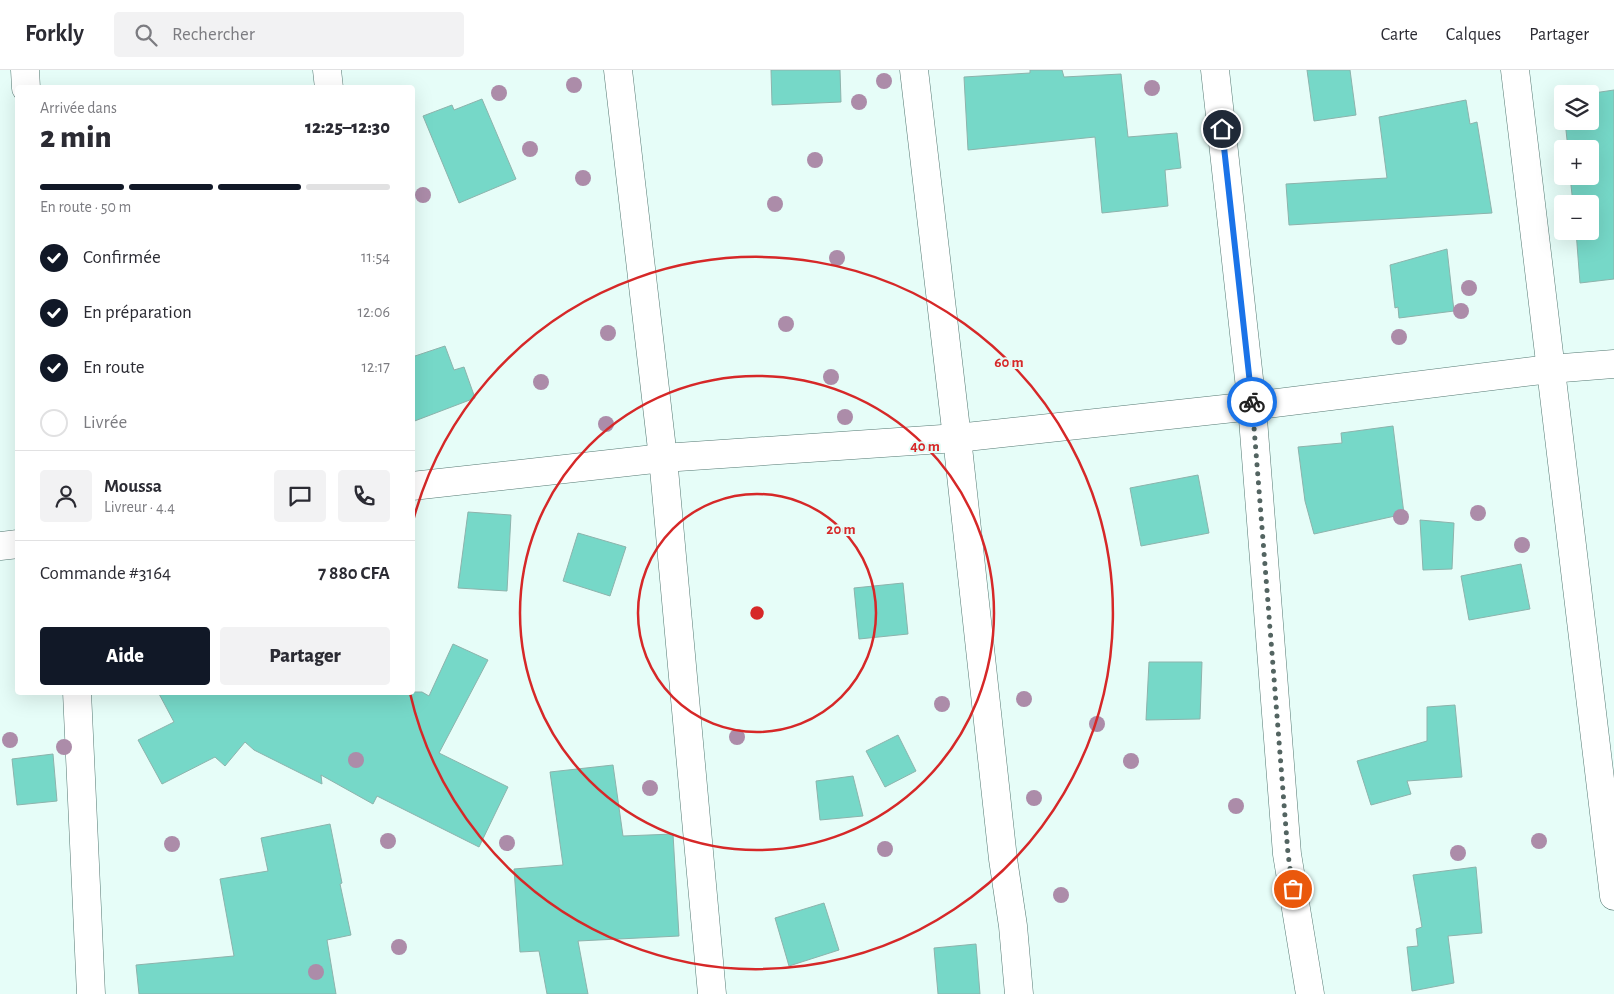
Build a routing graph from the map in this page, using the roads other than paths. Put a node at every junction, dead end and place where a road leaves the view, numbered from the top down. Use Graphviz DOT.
graph roads {
  1 [pos="25,70"];
  2 [pos="327,70"];
  3 [pos="618,70"];
  4 [pos="914,70"];
  5 [pos="1216,70"];
  6 [pos="1515,70"];
  7 [pos="26,85"];
  8 [pos="329,85"];
  9 [pos="1614,364"];
  10 [pos="1550,369"];
  11 [pos="1252,406"];
  12 [pos="958,438"];
  13 [pos="662,458"];
  14 [pos="415,486"];
  15 [pos="15,544"];
  16 [pos="0,546"];
  17 [pos="77,695"];
  18 [pos="1614,896"];
  19 [pos="91,994"];
  20 [pos="712,994"];
  21 [pos="1019,994"];
  22 [pos="1310,994"];
  1 -- 7 [label="street"];
  2 -- 8 [label="street"];
  3 -- 13 [label="street"];
  4 -- 12 [label="street"];
  5 -- 11 [label="street"];
  6 -- 10 [label="street"];
  9 -- 10 [label="street"];
  10 -- 11 [label="street"];
  10 -- 18 [label="street"];
  11 -- 12 [label="street"];
  11 -- 22 [label="street"];
  12 -- 13 [label="street"];
  12 -- 21 [label="street"];
  13 -- 14 [label="street"];
  13 -- 20 [label="street"];
  15 -- 16 [label="street"];
  17 -- 19 [label="street"];
}
